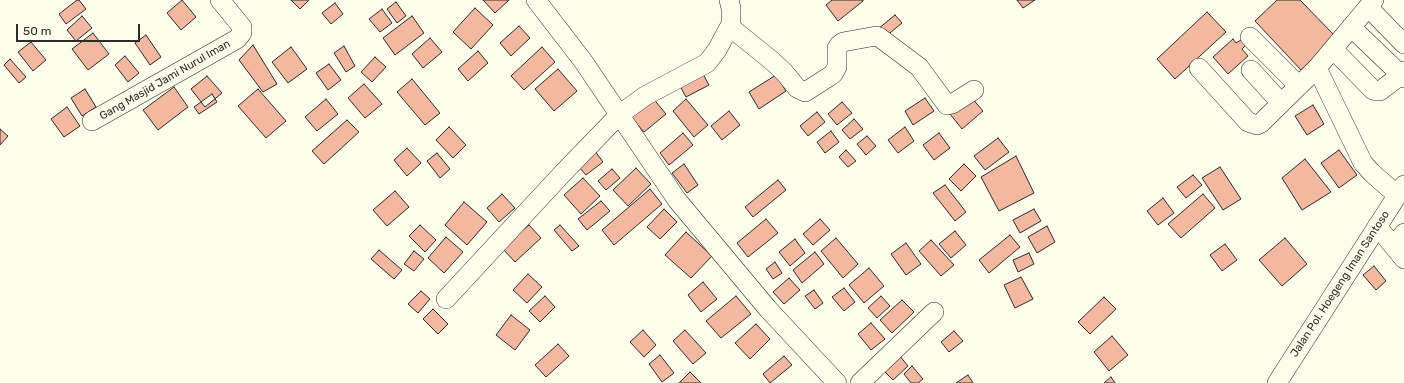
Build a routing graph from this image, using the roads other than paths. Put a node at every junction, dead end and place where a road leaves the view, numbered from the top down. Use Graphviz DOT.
graph roads {
  1 [pos="220,0"];
  2 [pos="536,0"];
  3 [pos="729,0"];
  4 [pos="1371,3"];
  5 [pos="730,27"];
  6 [pos="1351,27"];
  7 [pos="1250,37"];
  8 [pos="1404,44"];
  9 [pos="1333,49"];
  10 [pos="1199,68"];
  11 [pos="1317,68"];
  12 [pos="1251,70"];
  13 [pos="1403,75"];
  14 [pos="1299,86"];
  15 [pos="974,90"];
  16 [pos="1281,103"];
  17 [pos="619,115"];
  18 [pos="92,121"];
  19 [pos="1401,190"];
  20 [pos="1377,226"];
  21 [pos="1401,246"];
  22 [pos="446,299"];
  23 [pos="934,312"];
  24 [pos="1279,382"];
  25 [pos="836,383"];
  26 [pos="860,383"];
  1 -- 18 [label="street, Gang Masjid Jami Nurul Iman"];
  2 -- 17 [label="street"];
  3 -- 5 [label="street"];
  4 -- 6 [label="street"];
  4 -- 8 [label="street"];
  5 -- 15 [label="street"];
  5 -- 17 [label="street"];
  6 -- 9 [label="street"];
  6 -- 13 [label="street"];
  7 -- 14 [label="street"];
  9 -- 11 [label="street"];
  9 -- 13 [label="street"];
  10 -- 16 [label="street"];
  11 -- 14 [label="street"];
  11 -- 19 [label="street"];
  12 -- 16 [label="street"];
  14 -- 16 [label="street"];
  17 -- 22 [label="street"];
  17 -- 25 [label="street"];
  19 -- 20 [label="street, Jalan Pol. Hoegeng Iman Santoso"];
  20 -- 21 [label="street"];
  20 -- 24 [label="street, Jalan Pol. Hoegeng Iman Santoso"];
  23 -- 26 [label="street"];
}
